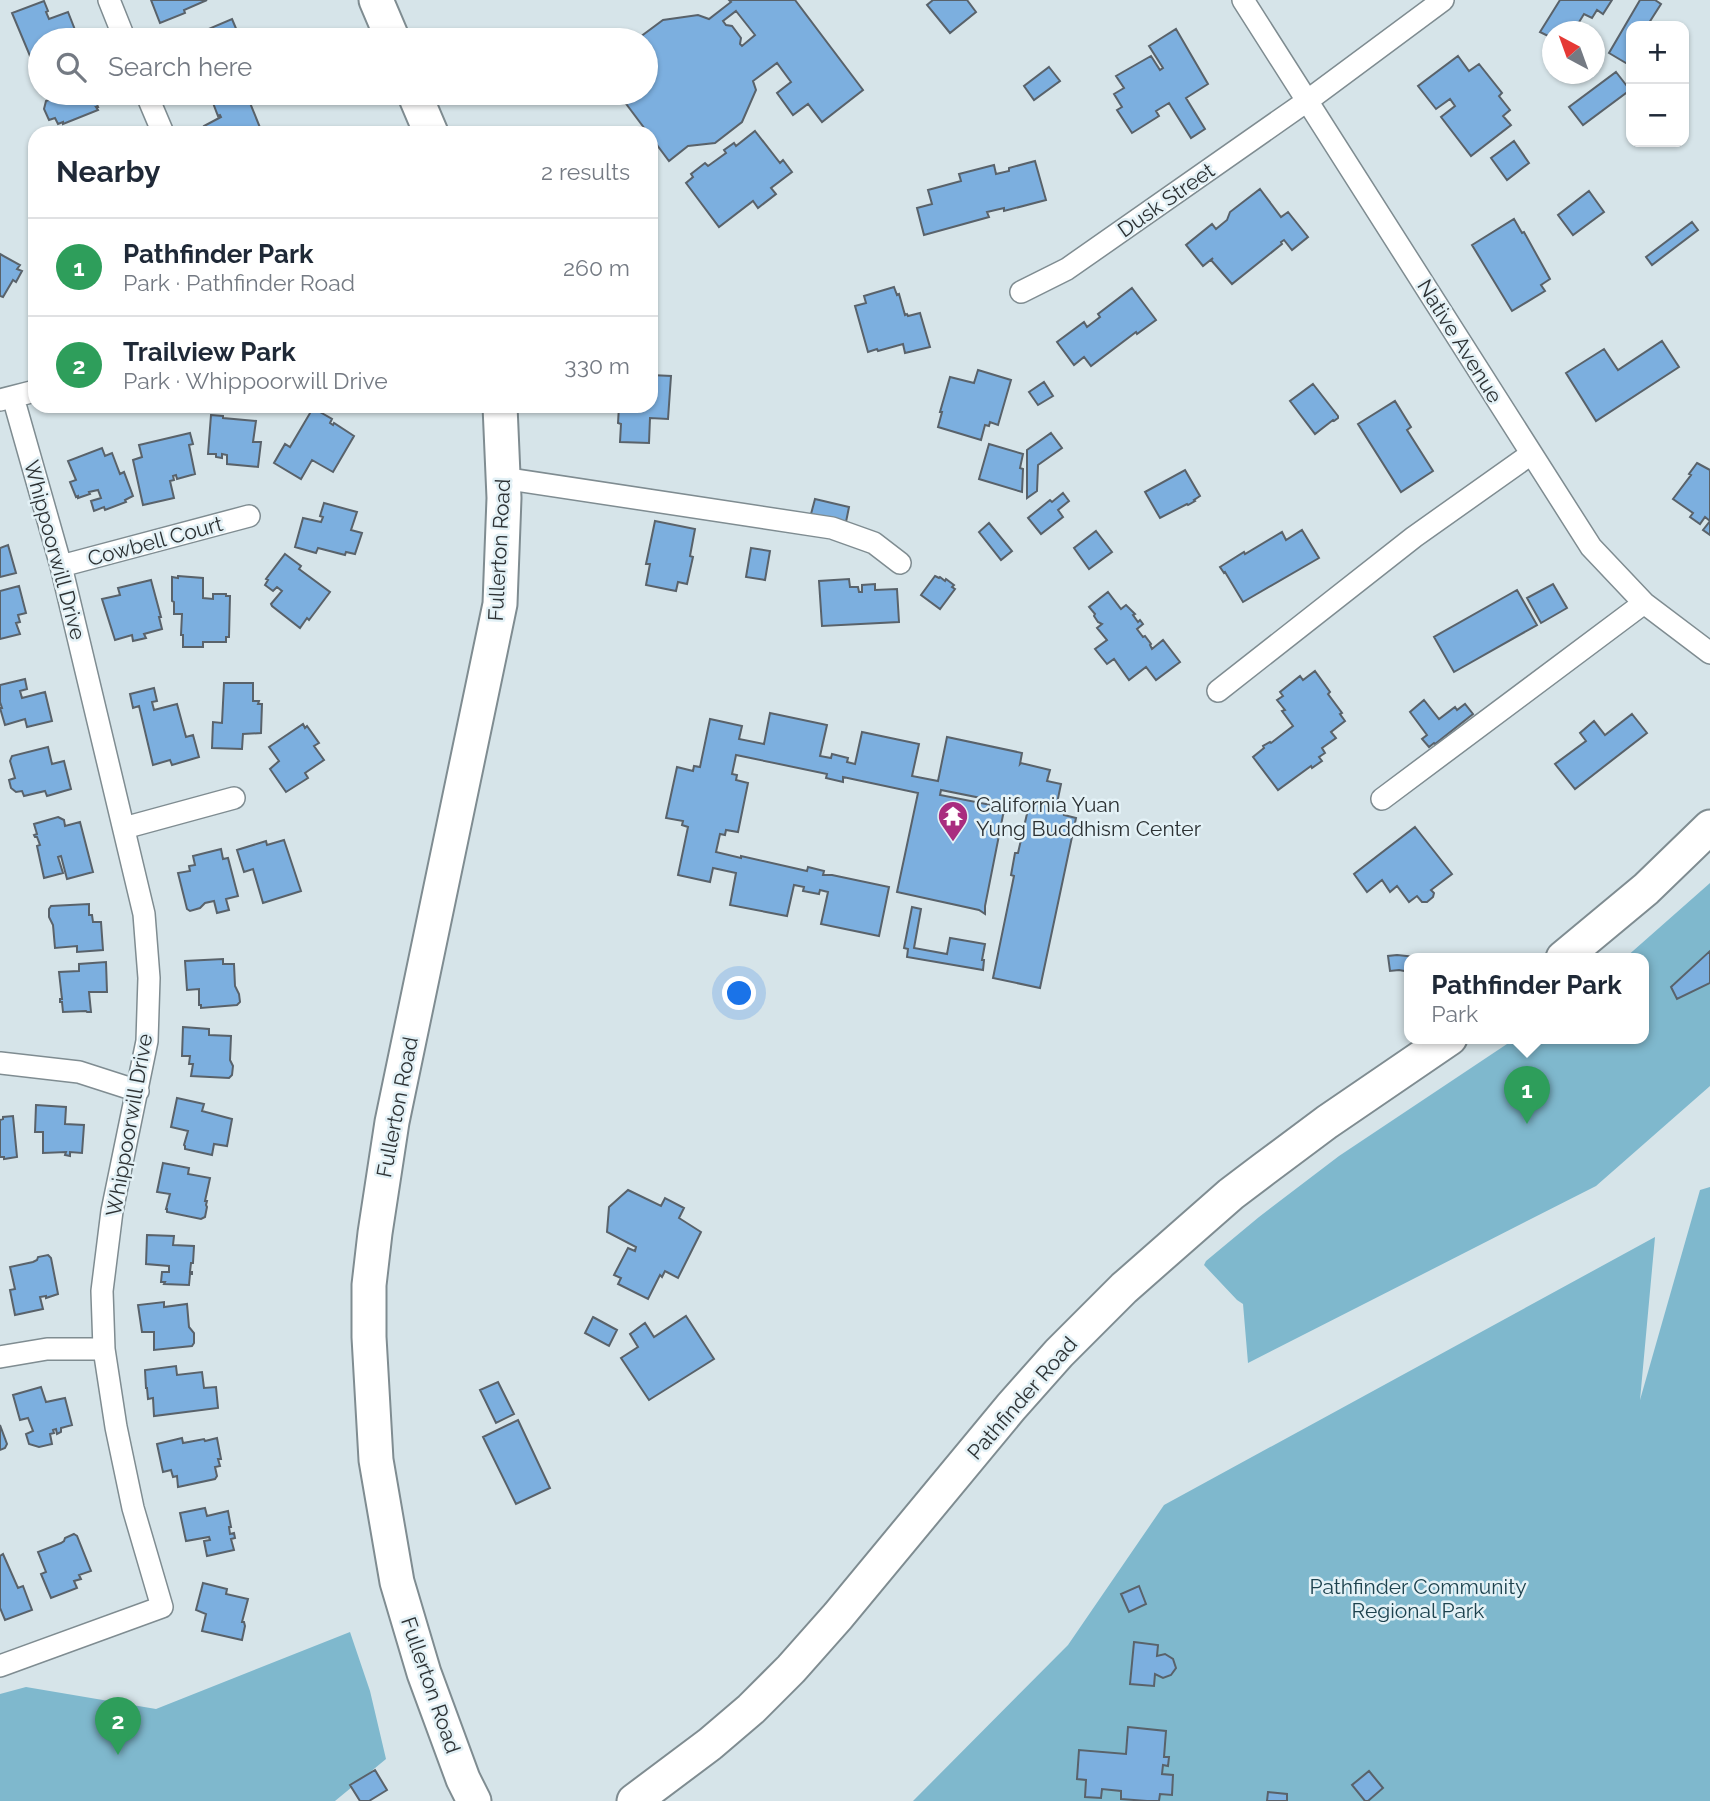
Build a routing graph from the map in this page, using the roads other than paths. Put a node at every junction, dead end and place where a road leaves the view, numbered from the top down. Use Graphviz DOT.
graph roads {
  1 [pos="109,0"];
  2 [pos="376,0"];
  3 [pos="1243,0"];
  4 [pos="1443,0"];
  5 [pos="120,28"];
  6 [pos="388,28"];
  7 [pos="1307,101"];
  8 [pos="151,105"];
  9 [pos="419,105"];
  10 [pos="160,126"];
  11 [pos="428,126"];
  12 [pos="1021,292"];
  13 [pos="28,393"];
  14 [pos="6,399"];
  15 [pos="500,413"];
  16 [pos="1531,454"];
  17 [pos="503,478"];
  18 [pos="249,516"];
  19 [pos="900,563"];
  20 [pos="61,566"];
  21 [pos="1644,603"];
  22 [pos="1710,653"];
  23 [pos="1218,691"];
  24 [pos="234,798"];
  25 [pos="1382,799"];
  26 [pos="1710,827"];
  27 [pos="124,828"];
  28 [pos="1569,953"];
  29 [pos="1441,1044"];
  30 [pos="0,1063"];
  31 [pos="138,1091"];
  32 [pos="104,1349"];
  33 [pos="0,1357"];
  34 [pos="0,1666"];
  35 [pos="474,1801"];
  36 [pos="634,1801"];
  1 -- 5 [label="street"];
  2 -- 6 [label="main road"];
  3 -- 7 [label="street, Native Avenue"];
  4 -- 7 [label="street, Dusk Street"];
  7 -- 12 [label="street, Dusk Street"];
  7 -- 16 [label="street, Native Avenue"];
  8 -- 10 [label="street"];
  9 -- 11 [label="main road"];
  13 -- 14 [label="street"];
  14 -- 20 [label="street, Whippoorwill Drive"];
  15 -- 17 [label="main road, Fullerton Road"];
  16 -- 21 [label="street, Native Avenue"];
  16 -- 23 [label="street"];
  17 -- 19 [label="street"];
  17 -- 35 [label="main road, Fullerton Road"];
  18 -- 20 [label="street, Cowbell Court"];
  20 -- 27 [label="street, Whippoorwill Drive"];
  21 -- 22 [label="street, Native Avenue"];
  21 -- 25 [label="street"];
  24 -- 27 [label="street"];
  26 -- 28 [label="main road"];
  27 -- 31 [label="street, Whippoorwill Drive"];
  29 -- 36 [label="main road, Pathfinder Road"];
  30 -- 31 [label="street"];
  31 -- 32 [label="street, Whippoorwill Drive"];
  32 -- 33 [label="street"];
  32 -- 34 [label="street, Whippoorwill Drive"];
}
